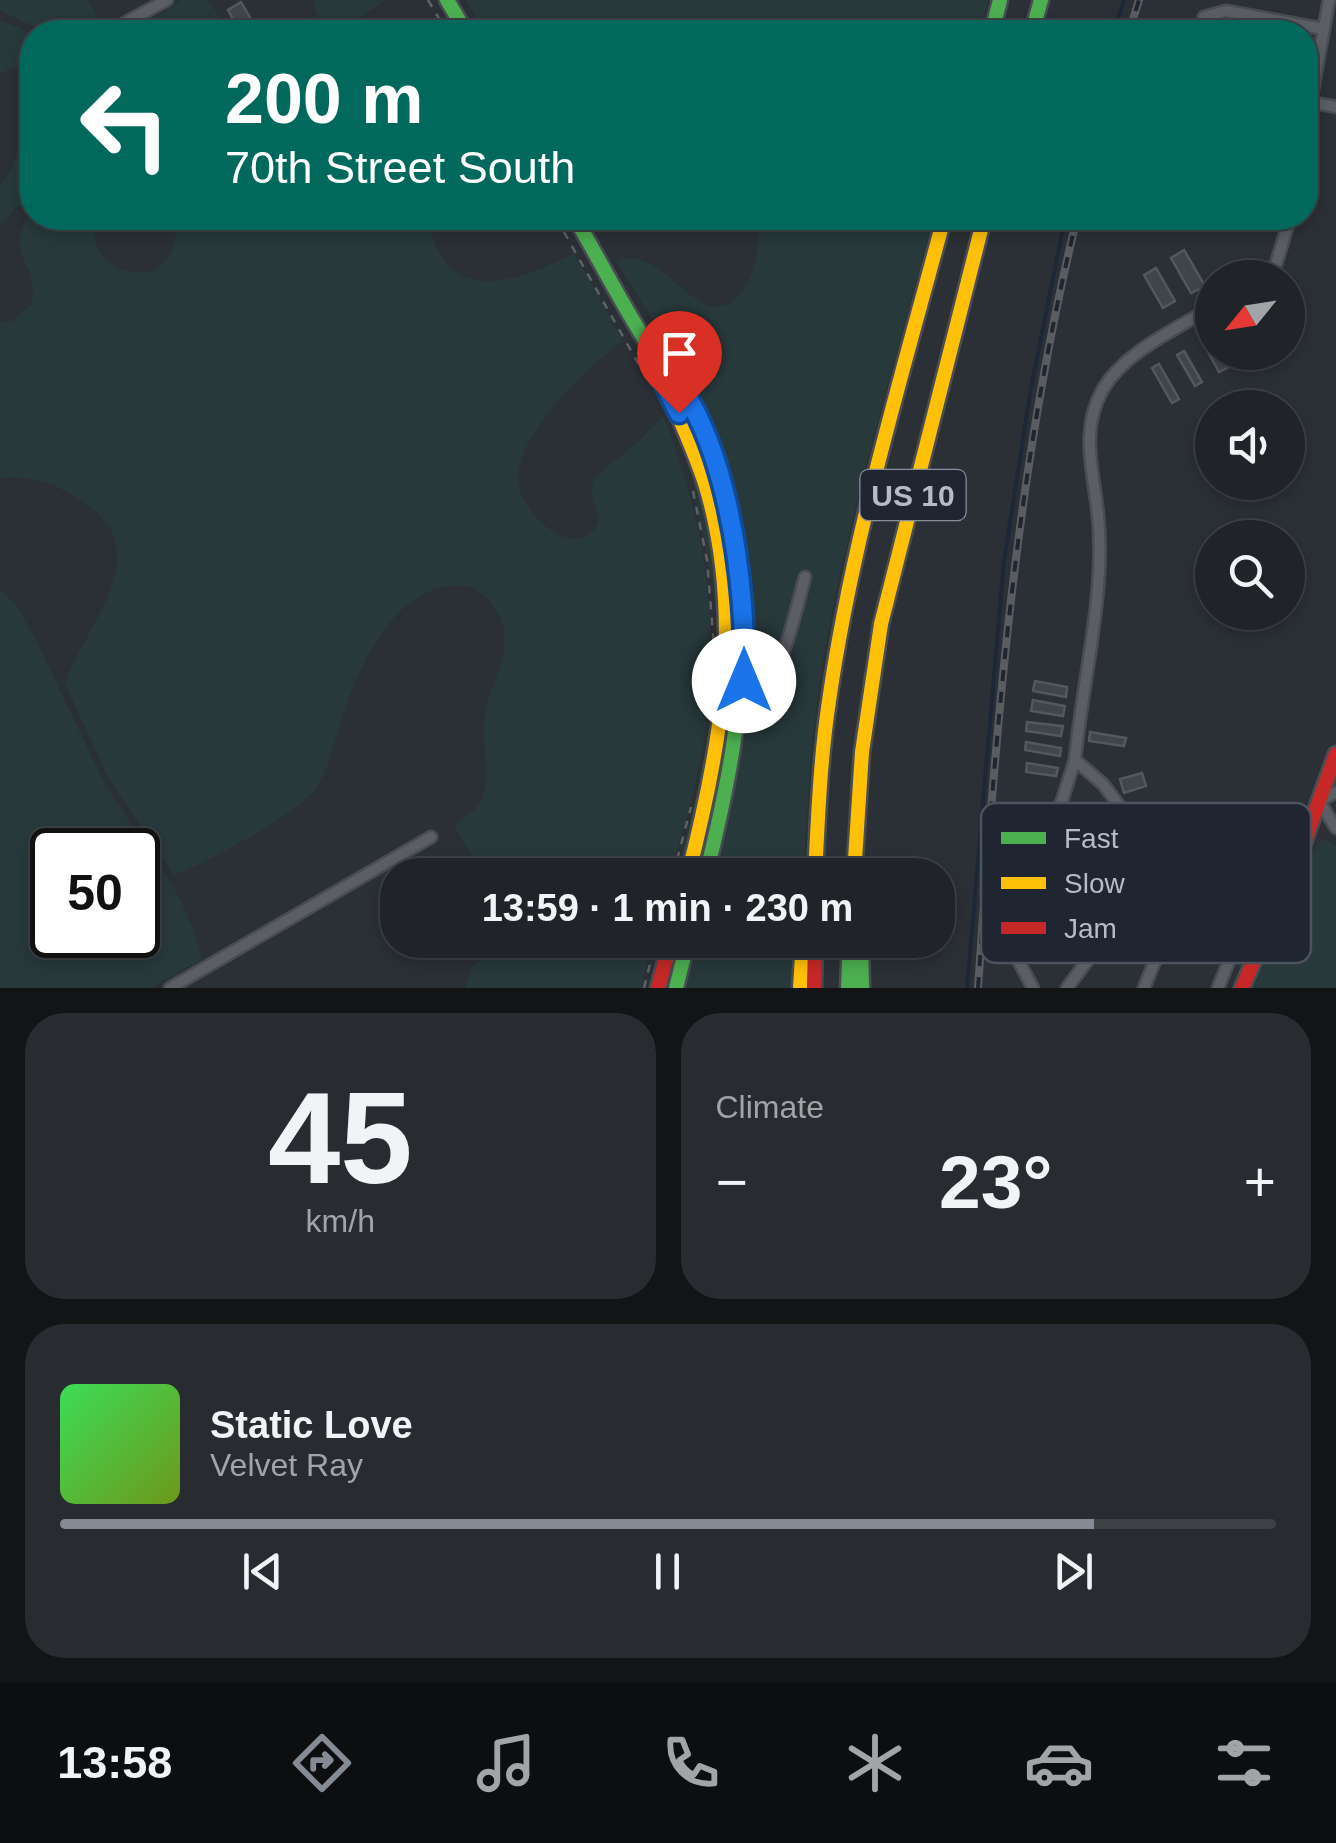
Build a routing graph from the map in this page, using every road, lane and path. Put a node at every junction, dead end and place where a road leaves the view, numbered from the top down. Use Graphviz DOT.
graph roads {
  1 [pos="167,0"];
  2 [pos="1330,0"];
  3 [pos="1204,17"];
  4 [pos="130,20"];
  5 [pos="1275,20"];
  6 [pos="1318,28"];
  7 [pos="1324,29"];
  8 [pos="1318,63"];
  9 [pos="563,230"];
  10 [pos="582,230"];
  11 [pos="941,230"];
  12 [pos="981,230"];
  13 [pos="1286,230"];
  14 [pos="1277,260"];
  15 [pos="1195,318"];
  16 [pos="658,359"];
  17 [pos="658,399"];
  18 [pos="692,488"];
  19 [pos="805,577"];
  20 [pos="714,652"];
  21 [pos="743,707"];
  22 [pos="1336,754"];
  23 [pos="1075,760"];
  24 [pos="1336,792"];
  25 [pos="1319,801"];
  26 [pos="1061,803"];
  27 [pos="1119,803"];
  28 [pos="691,807"];
  29 [pos="1311,821"];
  30 [pos="1336,828"];
  31 [pos="431,837"];
  32 [pos="678,858"];
  33 [pos="692,858"];
  34 [pos="710,858"];
  35 [pos="815,858"];
  36 [pos="858,858"];
  37 [pos="652,958"];
  38 [pos="666,958"];
  39 [pos="684,958"];
  40 [pos="802,958"];
  41 [pos="815,958"];
  42 [pos="849,958"];
  43 [pos="861,958"];
  44 [pos="1020,963"];
  45 [pos="1085,963"];
  46 [pos="1154,963"];
  47 [pos="1228,963"];
  48 [pos="1254,963"];
  49 [pos="170,988"];
  50 [pos="644,988"];
  51 [pos="658,988"];
  52 [pos="676,988"];
  53 [pos="800,988"];
  54 [pos="814,988"];
  55 [pos="848,988"];
  56 [pos="862,988"];
  57 [pos="1032,988"];
  58 [pos="1066,988"];
  59 [pos="1144,988"];
  60 [pos="1218,988"];
  61 [pos="1242,988"];
  1 -- 4 [label="street"];
  2 -- 7 [label="street"];
  3 -- 5 [label="street"];
  6 -- 7 [label="street"];
  7 -- 8 [label="street"];
  9 -- 17 [label="path"];
  10 -- 16 [label="main road"];
  11 -- 35 [label="main road, US 10"];
  12 -- 36 [label="main road, US 10"];
  13 -- 14 [label="street"];
  15 -- 23 [label="street"];
  16 -- 21 [label="main road"];
  16 -- 33 [label="main road"];
  18 -- 20 [label="path"];
  19 -- 21 [label="street"];
  21 -- 34 [label="main road"];
  22 -- 25 [label="main road"];
  23 -- 26 [label="street"];
  23 -- 27 [label="street"];
  24 -- 25 [label="street"];
  25 -- 29 [label="main road"];
  25 -- 30 [label="street"];
  28 -- 32 [label="path"];
  31 -- 49 [label="street"];
  37 -- 50 [label="path"];
  38 -- 51 [label="main road"];
  39 -- 52 [label="main road"];
  40 -- 53 [label="main road"];
  41 -- 54 [label="main road"];
  42 -- 55 [label="main road"];
  43 -- 56 [label="main road"];
  44 -- 57 [label="street"];
  45 -- 58 [label="street"];
  46 -- 59 [label="street"];
  47 -- 60 [label="street"];
  48 -- 61 [label="main road"];
}
